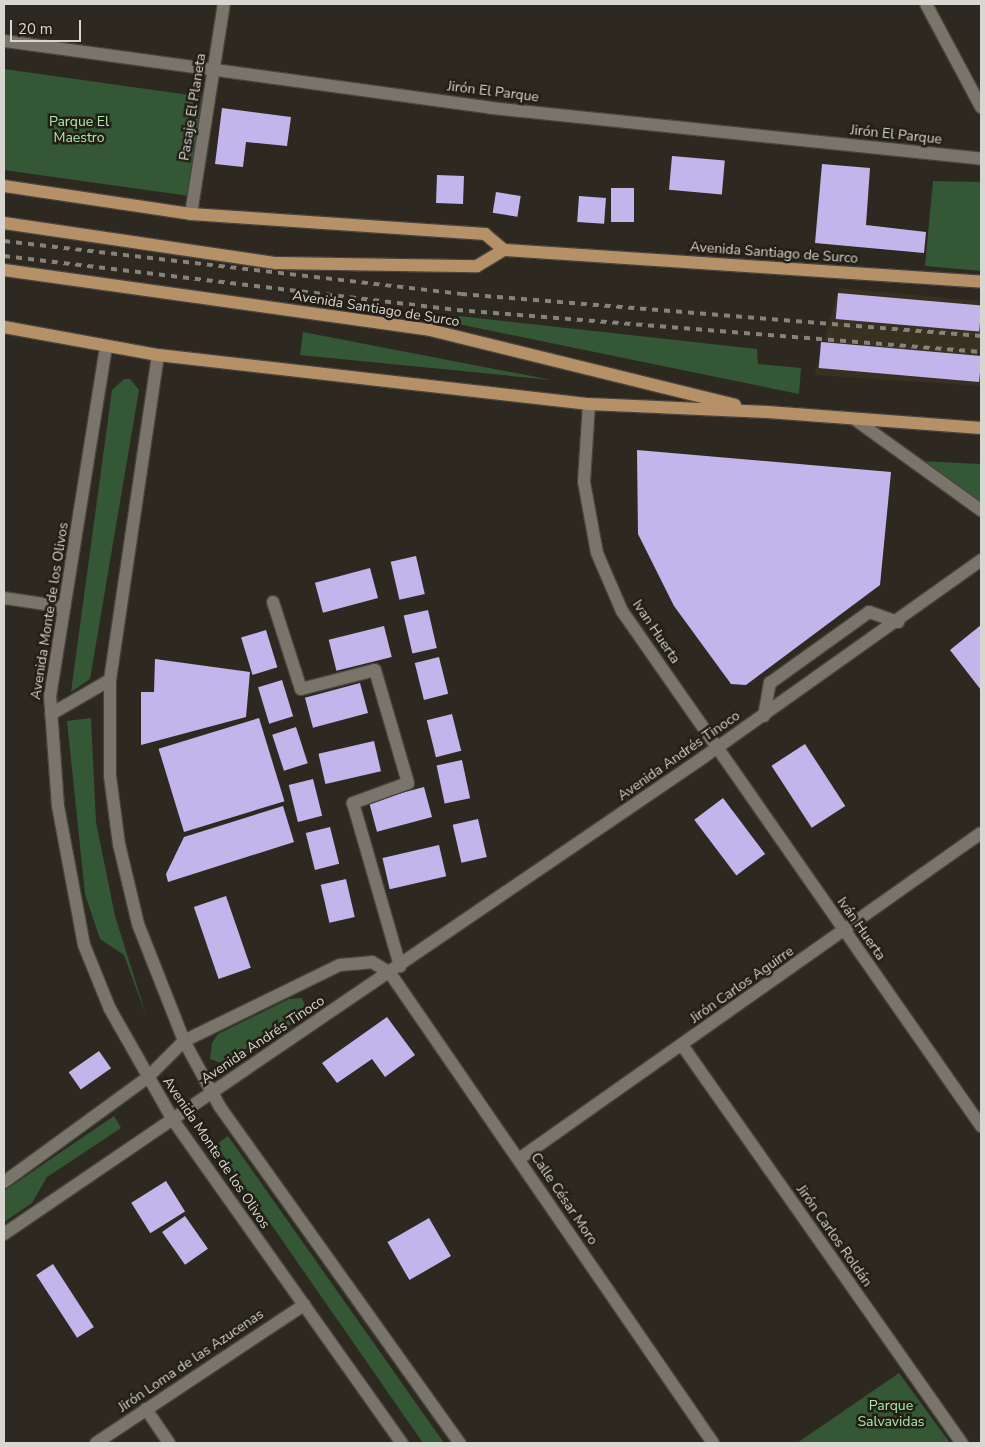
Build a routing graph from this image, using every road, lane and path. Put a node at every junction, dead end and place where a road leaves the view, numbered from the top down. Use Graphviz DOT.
graph roads {
  1 [pos="224,4"];
  2 [pos="926,4"];
  3 [pos="4,41"];
  4 [pos="214,70"];
  5 [pos="981,107"];
  6 [pos="981,159"];
  7 [pos="4,186"];
  8 [pos="191,214"];
  9 [pos="4,224"];
  10 [pos="504,250"];
  11 [pos="4,270"];
  12 [pos="981,282"];
  13 [pos="4,328"];
  14 [pos="106,347"];
  15 [pos="158,355"];
  16 [pos="589,404"];
  17 [pos="766,412"];
  18 [pos="857,421"];
  19 [pos="981,428"];
  20 [pos="981,510"];
  21 [pos="981,560"];
  22 [pos="4,598"];
  23 [pos="273,602"];
  24 [pos="64,607"];
  25 [pos="898,622"];
  26 [pos="110,680"];
  27 [pos="51,714"];
  28 [pos="764,716"];
  29 [pos="718,748"];
  30 [pos="981,834"];
  31 [pos="844,932"];
  32 [pos="395,969"];
  33 [pos="184,1041"];
  34 [pos="682,1045"];
  35 [pos="147,1078"];
  36 [pos="212,1092"];
  37 [pos="173,1120"];
  38 [pos="981,1126"];
  39 [pos="519,1159"];
  40 [pos="4,1182"];
  41 [pos="4,1234"];
  42 [pos="304,1305"];
  43 [pos="146,1409"];
  44 [pos="96,1443"];
  45 [pos="169,1443"];
  46 [pos="402,1443"];
  47 [pos="460,1443"];
  48 [pos="714,1443"];
  49 [pos="962,1443"];
  1 -- 4 [label="street, Pasaje El Planeta"];
  2 -- 5 [label="street"];
  3 -- 4 [label="street, Jirón El Parque"];
  4 -- 6 [label="street, Jirón El Parque"];
  4 -- 8 [label="street, Pasaje El Planeta"];
  7 -- 8 [label="main road"];
  8 -- 10 [label="main road"];
  9 -- 10 [label="main road"];
  10 -- 12 [label="main road, Avenida Santiago de Surco"];
  11 -- 17 [label="main road, Avenida Santiago de Surco"];
  13 -- 14 [label="main road, Avenida Santiago de Surco"];
  14 -- 15 [label="main road, Avenida Santiago de Surco"];
  14 -- 24 [label="street, Avenida Monte de los Olivos"];
  15 -- 16 [label="main road, Avenida Santiago de Surco"];
  15 -- 26 [label="street"];
  16 -- 17 [label="main road, Avenida Santiago de Surco"];
  16 -- 29 [label="street, Ivan Huerta"];
  17 -- 18 [label="main road, Avenida Santiago de Surco"];
  18 -- 19 [label="main road, Avenida Santiago de Surco"];
  18 -- 20 [label="street"];
  21 -- 25 [label="street, Avenida Andrés Tinoco"];
  22 -- 24 [label="street"];
  23 -- 32 [label="street"];
  24 -- 27 [label="street, Avenida Monte de los Olivos"];
  25 -- 28 [label="street, Avenida Andrés Tinoco"];
  25 -- 28 [label="street"];
  26 -- 27 [label="street"];
  26 -- 33 [label="street"];
  27 -- 35 [label="street, Avenida Monte de los Olivos"];
  28 -- 29 [label="street, Avenida Andrés Tinoco"];
  29 -- 31 [label="street, Iván Huerta"];
  29 -- 32 [label="street, Avenida Andrés Tinoco"];
  30 -- 31 [label="street, Jirón Carlos Aguirre"];
  31 -- 34 [label="street, Jirón Carlos Aguirre"];
  31 -- 38 [label="street, Iván Huerta"];
  32 -- 33 [label="street, Avenida Andrés Tinoco"];
  32 -- 36 [label="street, Avenida Andrés Tinoco"];
  32 -- 39 [label="street, Calle César Moro"];
  33 -- 35 [label="street, Avenida Andrés Tinoco"];
  33 -- 36 [label="street"];
  34 -- 39 [label="street, Jirón Carlos Aguirre"];
  34 -- 49 [label="street, Jirón Carlos Roldán"];
  35 -- 37 [label="street, Avenida Monte de los Olivos"];
  35 -- 40 [label="street, Avenida Andrés Tinoco"];
  36 -- 37 [label="street, Avenida Andrés Tinoco"];
  36 -- 47 [label="street"];
  37 -- 41 [label="street, Avenida Andrés Tinoco"];
  37 -- 42 [label="street, Avenida Monte de los Olivos"];
  39 -- 48 [label="street, Calle César Moro"];
  42 -- 43 [label="street, Jirón Loma de las Azucenas"];
  42 -- 46 [label="street, Avenida Monte de los Olivos"];
  43 -- 44 [label="street, Jirón Loma de las Azucenas"];
  43 -- 45 [label="street"];
}
